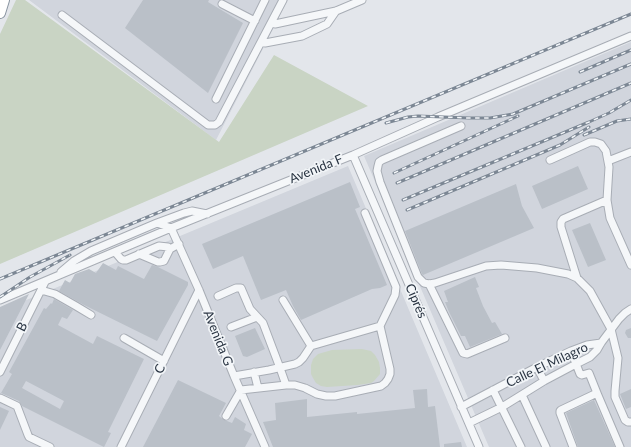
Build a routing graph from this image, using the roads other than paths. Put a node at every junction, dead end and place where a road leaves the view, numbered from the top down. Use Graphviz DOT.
graph roads {
  1 [pos="3,0"];
  2 [pos="266,0"];
  3 [pos="283,0"];
  4 [pos="362,0"];
  5 [pos="0,4"];
  6 [pos="222,4"];
  7 [pos="336,11"];
  8 [pos="0,13"];
  9 [pos="62,15"];
  10 [pos="255,21"];
  11 [pos="275,24"];
  12 [pos="631,36"];
  13 [pos="266,43"];
  14 [pos="216,99"];
  15 [pos="462,126"];
  16 [pos="631,152"];
  17 [pos="353,154"];
  18 [pos="550,160"];
  19 [pos="608,161"];
  20 [pos="607,200"];
  21 [pos="207,214"];
  22 [pos="365,214"];
  23 [pos="157,223"];
  24 [pos="171,228"];
  25 [pos="148,238"];
  26 [pos="179,244"];
  27 [pos="153,248"];
  28 [pos="170,249"];
  29 [pos="115,252"];
  30 [pos="139,254"];
  31 [pos="631,265"];
  32 [pos="55,277"];
  33 [pos="577,278"];
  34 [pos="45,282"];
  35 [pos="429,284"];
  36 [pos="41,290"];
  37 [pos="199,290"];
  38 [pos="218,296"];
  39 [pos="0,300"];
  40 [pos="283,300"];
  41 [pos="631,309"];
  42 [pos="91,315"];
  43 [pos="257,317"];
  44 [pos="380,326"];
  45 [pos="232,327"];
  46 [pos="612,329"];
  47 [pos="124,338"];
  48 [pos="505,338"];
  49 [pos="601,343"];
  50 [pos="311,346"];
  51 [pos="570,352"];
  52 [pos="164,361"];
  53 [pos="576,364"];
  54 [pos="537,367"];
  55 [pos="280,368"];
  56 [pos="0,372"];
  57 [pos="254,372"];
  58 [pos="234,376"];
  59 [pos="544,381"];
  60 [pos="286,385"];
  61 [pos="258,388"];
  62 [pos="241,390"];
  63 [pos="493,390"];
  64 [pos="598,393"];
  65 [pos="522,395"];
  66 [pos="0,398"];
  67 [pos="462,407"];
  68 [pos="502,407"];
  69 [pos="226,416"];
  70 [pos="631,422"];
  71 [pos="469,423"];
  72 [pos="50,447"];
  73 [pos="121,447"];
  74 [pos="265,447"];
  75 [pos="479,447"];
  76 [pos="521,447"];
  77 [pos="546,447"];
  78 [pos="574,447"];
  79 [pos="620,447"];
  1 -- 5 [label="highway"];
  1 -- 8 [label="highway"];
  2 -- 10 [label="street"];
  3 -- 9 [label="street"];
  4 -- 7 [label="street"];
  6 -- 10 [label="street"];
  7 -- 11 [label="street"];
  7 -- 13 [label="street"];
  10 -- 14 [label="street"];
  12 -- 17 [label="street, Avenida F"];
  15 -- 35 [label="street"];
  16 -- 19 [label="street"];
  17 -- 21 [label="street, Avenida F"];
  17 -- 67 [label="street, Ciprés"];
  18 -- 19 [label="street"];
  19 -- 20 [label="street"];
  20 -- 31 [label="street"];
  20 -- 33 [label="street"];
  21 -- 23 [label="street"];
  21 -- 24 [label="street, Avenida F"];
  22 -- 44 [label="street"];
  23 -- 24 [label="street"];
  23 -- 32 [label="street"];
  24 -- 25 [label="street, Avenida F"];
  24 -- 26 [label="street, Avenida G"];
  25 -- 27 [label="street"];
  25 -- 29 [label="street, Avenida F"];
  26 -- 28 [label="street"];
  26 -- 37 [label="street, Avenida G"];
  27 -- 28 [label="street"];
  27 -- 30 [label="street"];
  28 -- 30 [label="street"];
  29 -- 30 [label="street"];
  29 -- 32 [label="street, Avenida F"];
  32 -- 34 [label="street, Avenida F"];
  33 -- 35 [label="street"];
  33 -- 46 [label="street"];
  34 -- 36 [label="street, B"];
  34 -- 39 [label="street, Avenida F"];
  35 -- 48 [label="street"];
  36 -- 42 [label="street"];
  36 -- 56 [label="street, B"];
  37 -- 52 [label="street, C"];
  37 -- 58 [label="street, Avenida G"];
  38 -- 43 [label="street"];
  40 -- 50 [label="street"];
  41 -- 46 [label="street"];
  43 -- 45 [label="street"];
  43 -- 55 [label="street"];
  44 -- 50 [label="street"];
  44 -- 60 [label="street"];
  46 -- 49 [label="street"];
  46 -- 70 [label="street"];
  47 -- 52 [label="street"];
  49 -- 51 [label="street, Calle El Milagro"];
  49 -- 53 [label="street, Calle El Milagro"];
  50 -- 55 [label="street"];
  51 -- 53 [label="street"];
  51 -- 54 [label="street, Calle El Milagro"];
  52 -- 73 [label="street, C"];
  53 -- 59 [label="street, Calle El Milagro"];
  53 -- 64 [label="street"];
  54 -- 59 [label="street"];
  54 -- 63 [label="street, Calle El Milagro"];
  55 -- 57 [label="street"];
  55 -- 60 [label="street"];
  57 -- 58 [label="street"];
  57 -- 61 [label="street"];
  58 -- 62 [label="street, Avenida G"];
  59 -- 65 [label="street, Calle El Milagro"];
  60 -- 61 [label="street"];
  61 -- 62 [label="street"];
  62 -- 69 [label="street"];
  62 -- 74 [label="street, Avenida G"];
  63 -- 67 [label="street, Calle El Milagro"];
  63 -- 68 [label="street"];
  64 -- 78 [label="street"];
  64 -- 79 [label="street"];
  65 -- 68 [label="street, Calle El Milagro"];
  65 -- 77 [label="street"];
  66 -- 72 [label="street"];
  67 -- 71 [label="street, Ciprés"];
  68 -- 71 [label="street, Calle El Milagro"];
  68 -- 76 [label="street"];
  71 -- 75 [label="street, Ciprés"];
}
